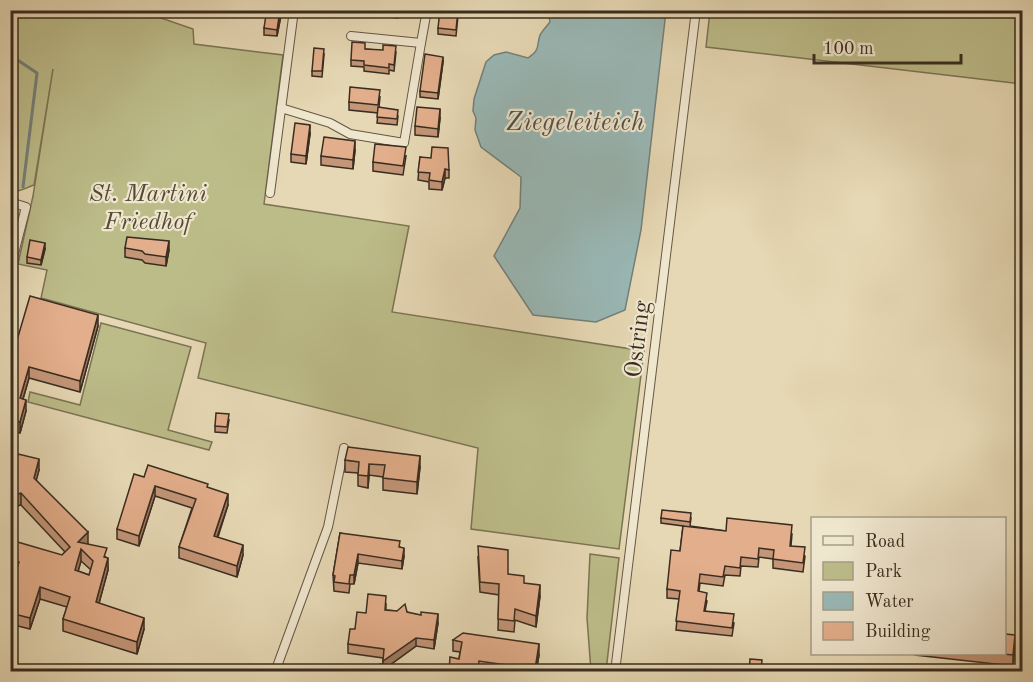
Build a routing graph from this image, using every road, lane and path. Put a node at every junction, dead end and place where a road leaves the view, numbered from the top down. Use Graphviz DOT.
graph roads {
  1 [pos="294,10"];
  2 [pos="427,10"];
  3 [pos="696,10"];
  4 [pos="351,36"];
  5 [pos="421,43"];
  6 [pos="281,108"];
  7 [pos="270,193"];
  8 [pos="10,202"];
  9 [pos="10,269"];
  10 [pos="344,448"];
  11 [pos="275,672"];
  12 [pos="615,672"];
  1 -- 6 [label="street"];
  2 -- 5 [label="street"];
  3 -- 12 [label="street, Ostring"];
  4 -- 5 [label="street"];
  5 -- 6 [label="street"];
  6 -- 7 [label="street"];
  8 -- 9 [label="street"];
  10 -- 11 [label="street"];
}
